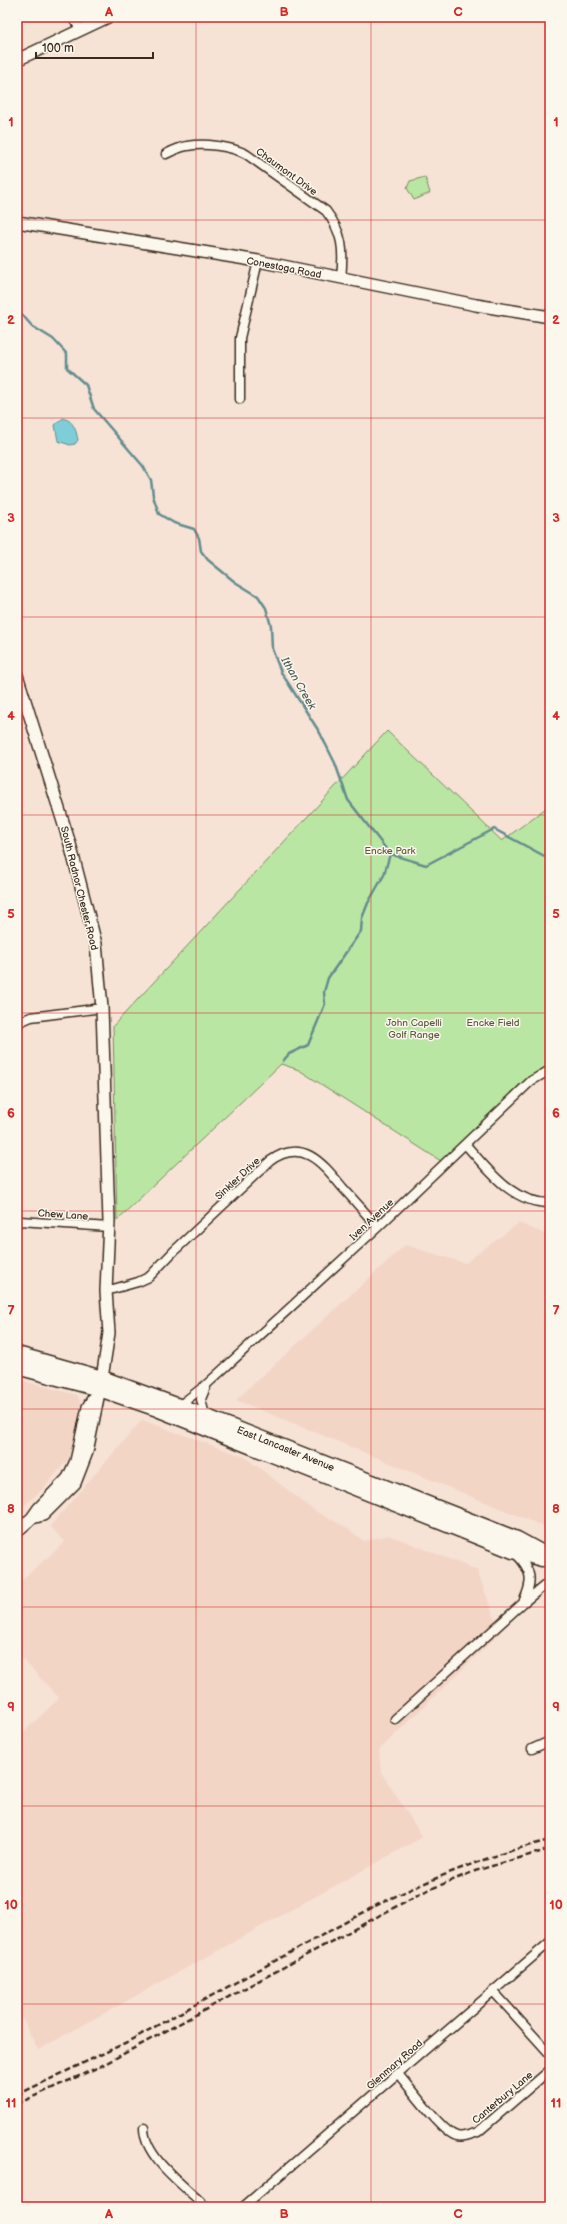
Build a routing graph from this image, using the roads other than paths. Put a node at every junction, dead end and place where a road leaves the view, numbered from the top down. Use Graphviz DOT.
graph roads {
  1 [pos="72,17"];
  2 [pos="108,17"];
  3 [pos="81,30"];
  4 [pos="17,60"];
  5 [pos="166,154"];
  6 [pos="17,222"];
  7 [pos="258,261"];
  8 [pos="341,278"];
  9 [pos="550,317"];
  10 [pos="240,399"];
  11 [pos="17,676"];
  12 [pos="102,1008"];
  13 [pos="17,1023"];
  14 [pos="550,1070"];
  15 [pos="465,1144"];
  16 [pos="550,1203"];
  17 [pos="18,1222"];
  18 [pos="109,1227"];
  19 [pos="378,1227"];
  20 [pos="106,1291"];
  21 [pos="17,1354"];
  22 [pos="17,1367"];
  23 [pos="101,1383"];
  24 [pos="207,1384"];
  25 [pos="179,1406"];
  26 [pos="205,1416"];
  27 [pos="17,1531"];
  28 [pos="512,1551"];
  29 [pos="550,1557"];
  30 [pos="550,1562"];
  31 [pos="550,1581"];
  32 [pos="523,1603"];
  33 [pos="395,1719"];
  34 [pos="550,1741"];
  35 [pos="532,1749"];
  36 [pos="550,1942"];
  37 [pos="493,1991"];
  38 [pos="550,2054"];
  39 [pos="550,2070"];
  40 [pos="398,2074"];
  41 [pos="144,2128"];
  42 [pos="206,2207"];
  43 [pos="243,2207"];
  1 -- 3 [label="street"];
  2 -- 3 [label="main road"];
  3 -- 4 [label="main road"];
  5 -- 8 [label="street, Chaumont Drive"];
  6 -- 7 [label="main road, Conestoga Road"];
  7 -- 8 [label="main road, Conestoga Road"];
  7 -- 10 [label="street"];
  8 -- 9 [label="main road, Conestoga Road"];
  11 -- 12 [label="main road, South Radnor Chester Road"];
  12 -- 13 [label="street"];
  12 -- 18 [label="main road, South Radnor Chester Road"];
  14 -- 15 [label="street, Iven Avenue"];
  15 -- 16 [label="street"];
  15 -- 19 [label="street, Iven Avenue"];
  17 -- 18 [label="street, Chew Lane"];
  18 -- 20 [label="main road, South Radnor Chester Road"];
  19 -- 20 [label="street, Sinkler Drive"];
  19 -- 24 [label="street, Iven Avenue"];
  20 -- 23 [label="main road, South Radnor Chester Road"];
  21 -- 23 [label="highway, East Lancaster Avenue"];
  22 -- 23 [label="highway, East Lancaster Avenue"];
  23 -- 25 [label="highway, East Lancaster Avenue"];
  23 -- 27 [label="main road"];
  23 -- 28 [label="highway, East Lancaster Avenue"];
  24 -- 25 [label="street, Iven Avenue"];
  24 -- 26 [label="street"];
  25 -- 26 [label="highway, East Lancaster Avenue"];
  26 -- 29 [label="highway, East Lancaster Avenue"];
  28 -- 30 [label="highway, East Lancaster Avenue"];
  28 -- 32 [label="street"];
  31 -- 32 [label="street"];
  32 -- 33 [label="street"];
  34 -- 35 [label="street"];
  36 -- 37 [label="street, Glenmary Road"];
  37 -- 38 [label="street"];
  37 -- 40 [label="street, Glenmary Road"];
  39 -- 40 [label="street, Canterbury Lane"];
  40 -- 43 [label="street, Glenmary Road"];
  41 -- 42 [label="street"];
}
